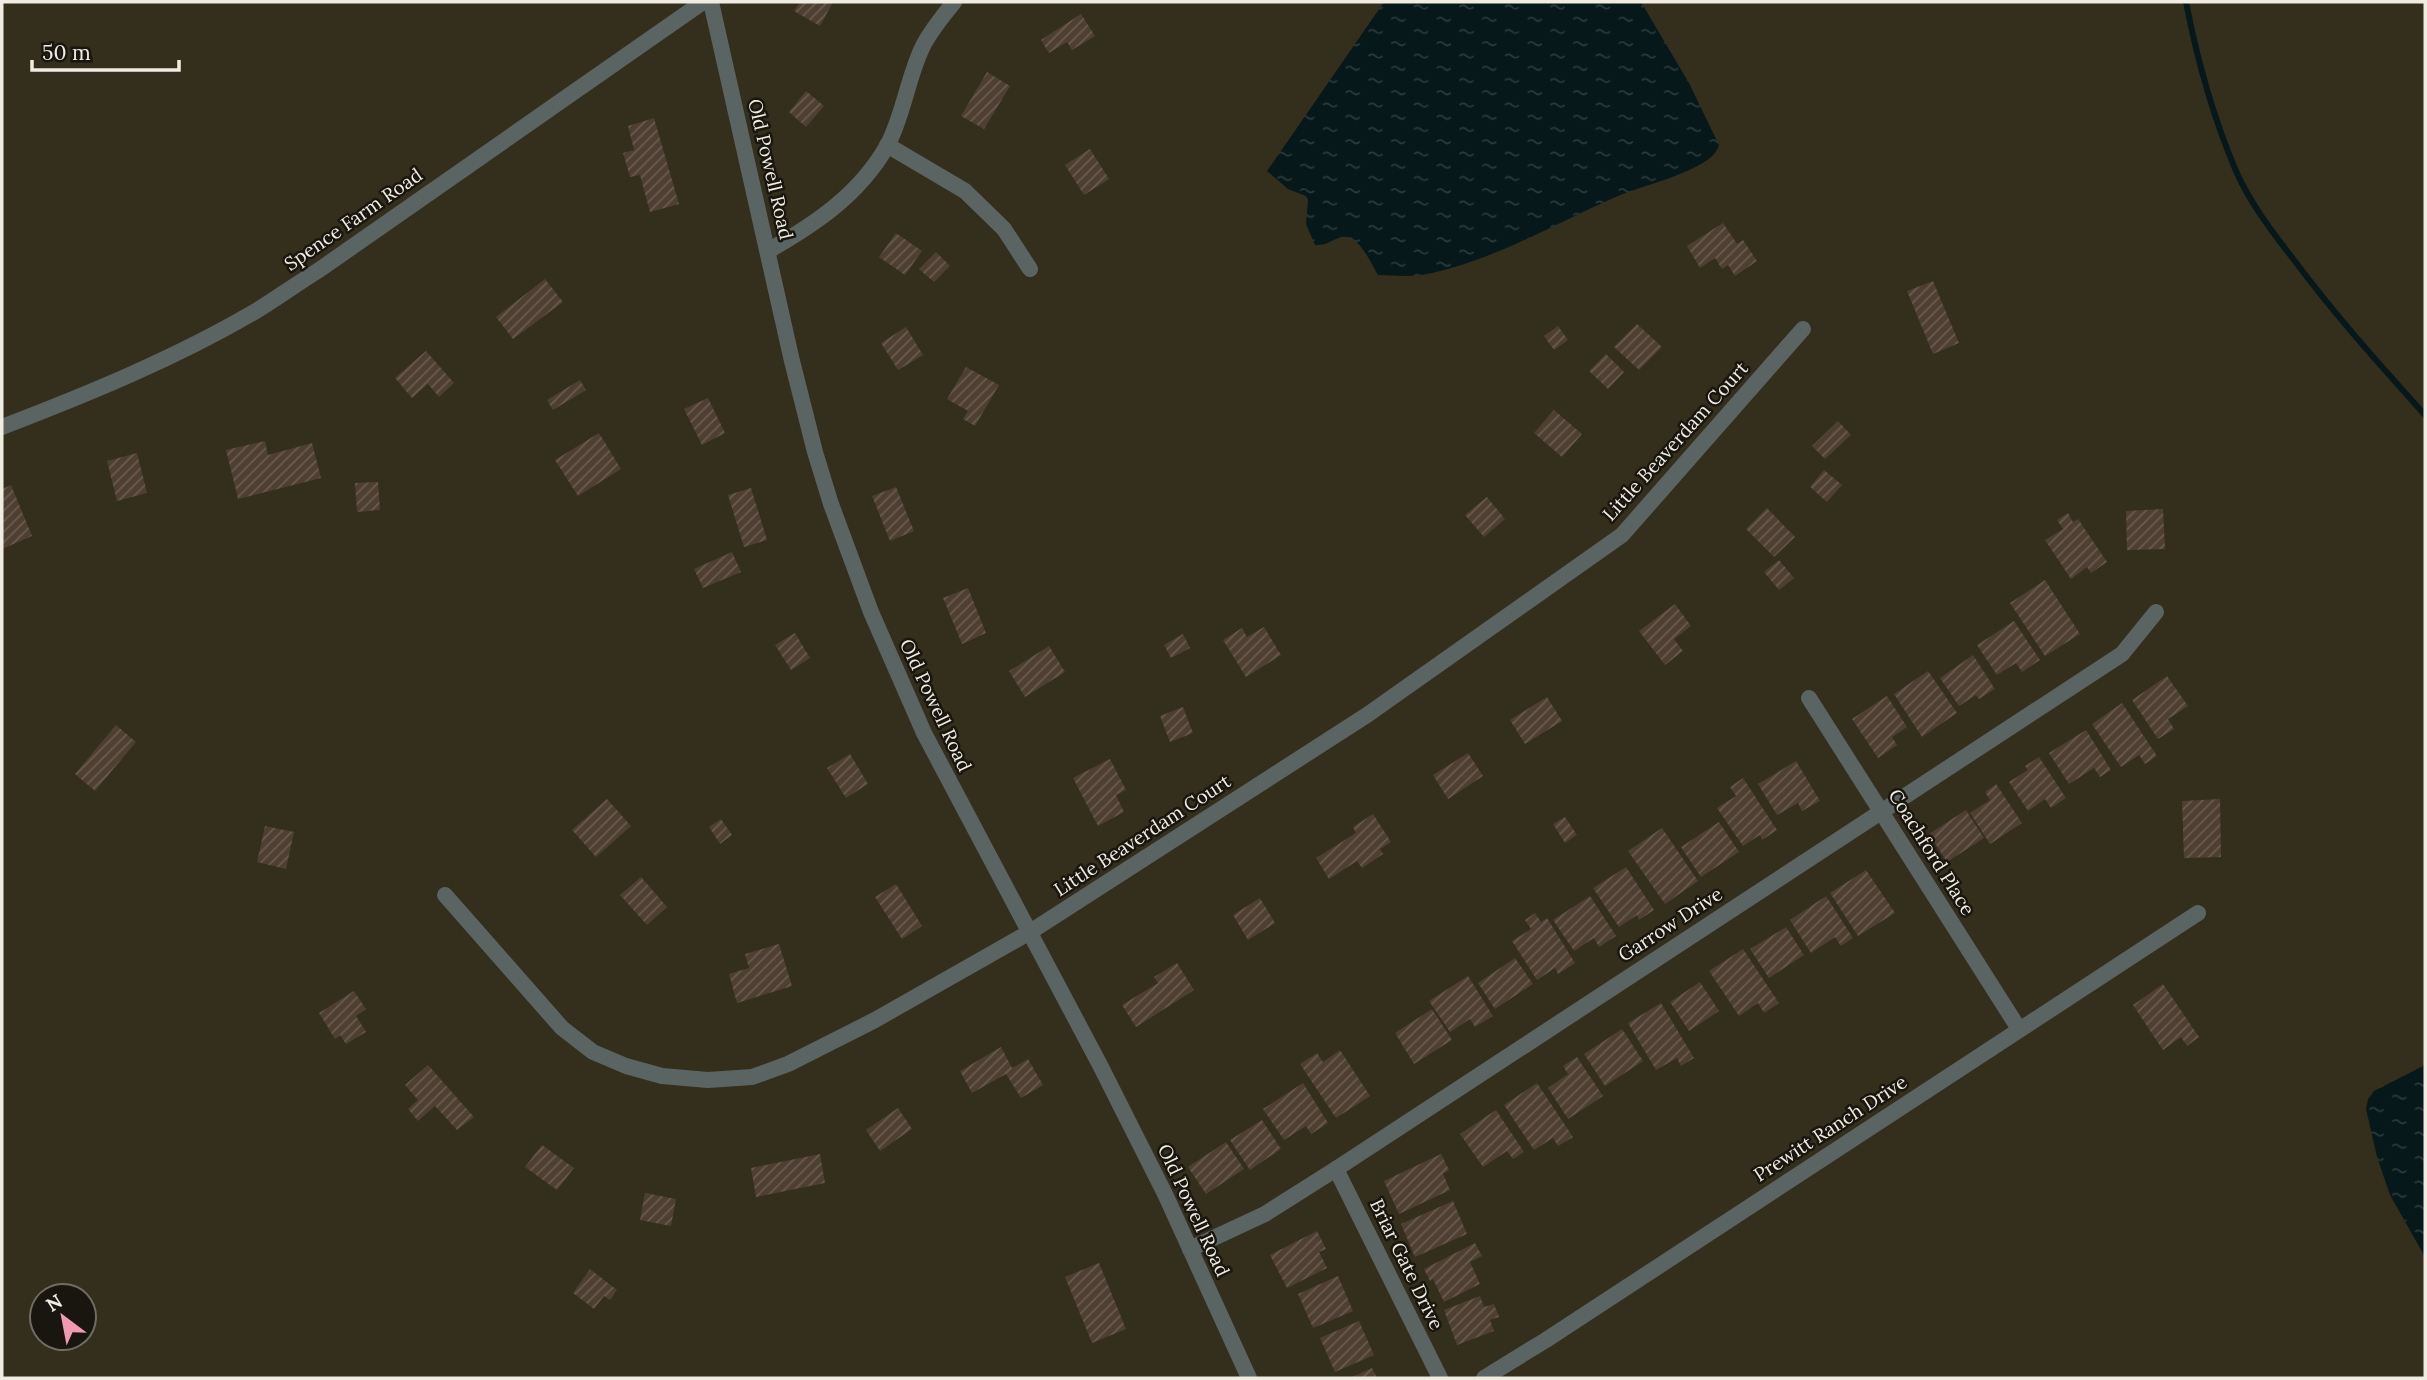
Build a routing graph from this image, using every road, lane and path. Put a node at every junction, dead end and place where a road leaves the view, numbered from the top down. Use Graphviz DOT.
graph roads {
  1 [pos="703,2"];
  2 [pos="711,2"];
  3 [pos="954,2"];
  4 [pos="887,145"];
  5 [pos="768,251"];
  6 [pos="1030,269"];
  7 [pos="1803,329"];
  8 [pos="2,427"];
  9 [pos="2156,612"];
  10 [pos="1809,698"];
  11 [pos="1880,810"];
  12 [pos="444,895"];
  13 [pos="2198,913"];
  14 [pos="1030,932"];
  15 [pos="2019,1029"];
  16 [pos="1336,1169"];
  17 [pos="1190,1249"];
  18 [pos="1249,1378"];
  19 [pos="1440,1378"];
  20 [pos="1484,1378"];
  1 -- 8 [label="street, Spence Farm Road"];
  2 -- 5 [label="street, Old Powell Road"];
  3 -- 4 [label="street"];
  4 -- 5 [label="street"];
  4 -- 6 [label="street"];
  5 -- 14 [label="street, Old Powell Road"];
  7 -- 14 [label="street, Little Beaverdam Court"];
  9 -- 11 [label="street, Garrow Drive"];
  10 -- 11 [label="street, Coachford Place"];
  11 -- 15 [label="street, Coachford Place"];
  11 -- 16 [label="street, Garrow Drive"];
  12 -- 14 [label="street, Little Beaverdam Court"];
  13 -- 15 [label="street, Prewitt Ranch Drive"];
  14 -- 17 [label="street, Old Powell Road"];
  15 -- 20 [label="street, Prewitt Ranch Drive"];
  16 -- 17 [label="street, Garrow Drive"];
  16 -- 19 [label="street, Briar Gate Drive"];
  17 -- 18 [label="street, Old Powell Road"];
}
